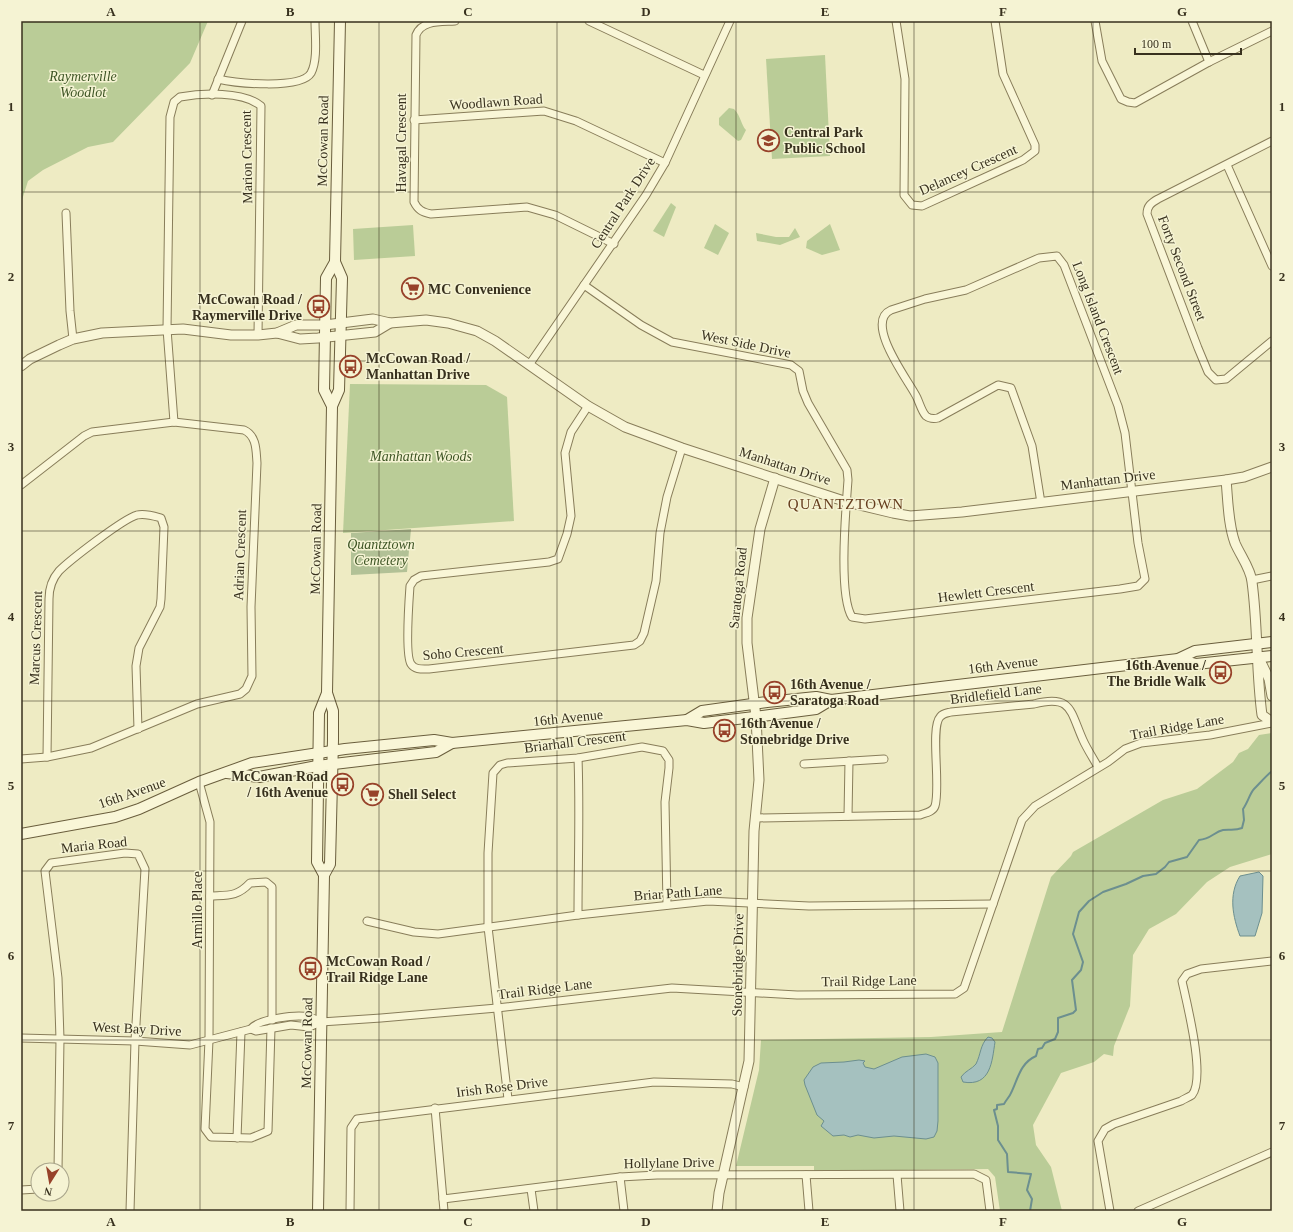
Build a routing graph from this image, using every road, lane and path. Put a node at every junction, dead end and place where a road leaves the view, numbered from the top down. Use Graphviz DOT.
graph roads {
  1 [pos="242,21"];
  2 [pos="315,21"];
  3 [pos="340,21"];
  4 [pos="455,21"];
  5 [pos="589,21"];
  6 [pos="730,21"];
  7 [pos="896,21"];
  8 [pos="995,21"];
  9 [pos="1095,21"];
  10 [pos="1192,21"];
  11 [pos="1272,31"];
  12 [pos="1209,62"];
  13 [pos="704,75"];
  14 [pos="218,79"];
  15 [pos="212,95"];
  16 [pos="414,120"];
  17 [pos="1272,141"];
  18 [pos="665,163"];
  19 [pos="1227,165"];
  20 [pos="66,213"];
  21 [pos="614,244"];
  22 [pos="335,262"];
  23 [pos="1272,266"];
  24 [pos="584,285"];
  25 [pos="340,323"];
  26 [pos="390,323"];
  27 [pos="325,325"];
  28 [pos="168,329"];
  29 [pos="277,333"];
  30 [pos="258,335"];
  31 [pos="340,335"];
  32 [pos="325,337"];
  33 [pos="73,339"];
  34 [pos="1272,341"];
  35 [pos="528,365"];
  36 [pos="21,366"];
  37 [pos="332,406"];
  38 [pos="588,406"];
  39 [pos="174,422"];
  40 [pos="682,448"];
  41 [pos="1272,467"];
  42 [pos="775,478"];
  43 [pos="1226,480"];
  44 [pos="21,485"];
  45 [pos="1132,491"];
  46 [pos="847,502"];
  47 [pos="1040,503"];
  48 [pos="1272,576"];
  49 [pos="1252,580"];
  50 [pos="1272,642"];
  51 [pos="1257,644"];
  52 [pos="1272,656"];
  53 [pos="1258,657"];
  54 [pos="1178,659"];
  55 [pos="327,693"];
  56 [pos="1272,696"];
  57 [pos="831,700"];
  58 [pos="754,704"];
  59 [pos="756,717"];
  60 [pos="687,720"];
  61 [pos="1272,722"];
  62 [pos="138,729"];
  63 [pos="452,743"];
  64 [pos="333,750"];
  65 [pos="318,752"];
  66 [pos="47,757"];
  67 [pos="578,758"];
  68 [pos="21,759"];
  69 [pos="884,759"];
  70 [pos="849,762"];
  71 [pos="333,764"];
  72 [pos="804,764"];
  73 [pos="317,766"];
  74 [pos="1098,767"];
  75 [pos="226,773"];
  76 [pos="199,782"];
  77 [pos="848,816"];
  78 [pos="756,818"];
  79 [pos="21,834"];
  80 [pos="324,875"];
  81 [pos="210,896"];
  82 [pos="753,903"];
  83 [pos="993,904"];
  84 [pos="667,905"];
  85 [pos="578,915"];
  86 [pos="367,921"];
  87 [pos="488,928"];
  88 [pos="1272,961"];
  89 [pos="751,992"];
  90 [pos="497,1008"];
  91 [pos="272,1020"];
  92 [pos="321,1022"];
  93 [pos="271,1028"];
  94 [pos="251,1029"];
  95 [pos="241,1032"];
  96 [pos="21,1038"];
  97 [pos="60,1039"];
  98 [pos="209,1040"];
  99 [pos="135,1041"];
  100 [pos="744,1087"];
  101 [pos="508,1100"];
  102 [pos="435,1108"];
  103 [pos="237,1138"];
  104 [pos="1272,1152"];
  105 [pos="58,1162"];
  106 [pos="723,1175"];
  107 [pos="806,1175"];
  108 [pos="897,1175"];
  109 [pos="620,1177"];
  110 [pos="531,1189"];
  111 [pos="443,1199"];
  112 [pos="130,1211"];
  113 [pos="318,1211"];
  114 [pos="350,1211"];
  115 [pos="444,1211"];
  116 [pos="534,1211"];
  117 [pos="624,1211"];
  118 [pos="717,1211"];
  119 [pos="809,1211"];
  120 [pos="900,1211"];
  121 [pos="990,1211"];
  122 [pos="1110,1211"];
  123 [pos="1138,1211"];
  1 -- 14 [label="street"];
  2 -- 14 [label="street"];
  3 -- 22 [label="main road, McCowan Road"];
  4 -- 16 [label="street, Havagal Crescent"];
  5 -- 13 [label="street"];
  6 -- 13 [label="street, Central Park Drive"];
  7 -- 8 [label="street, Delancey Crescent"];
  9 -- 12 [label="street"];
  10 -- 12 [label="street"];
  11 -- 12 [label="street"];
  13 -- 18 [label="street, Central Park Drive"];
  14 -- 15 [label="street"];
  15 -- 28 [label="street, Marion Crescent"];
  15 -- 30 [label="street, Marion Crescent"];
  16 -- 18 [label="street, Woodlawn Road"];
  16 -- 21 [label="street, Havagal Crescent"];
  17 -- 19 [label="street, Forty Second Street"];
  18 -- 21 [label="street, Central Park Drive"];
  19 -- 23 [label="street"];
  19 -- 34 [label="street, Forty Second Street"];
  20 -- 33 [label="street"];
  21 -- 24 [label="street, Central Park Drive"];
  22 -- 25 [label="main road, McCowan Road"];
  22 -- 27 [label="main road, McCowan Road"];
  24 -- 35 [label="street, Central Park Drive"];
  24 -- 46 [label="street, West Side Drive"];
  25 -- 26 [label="street, Manhattan Drive"];
  25 -- 27 [label="street, Manhattan Drive"];
  25 -- 31 [label="main road, McCowan Road"];
  26 -- 31 [label="street, Manhattan Drive"];
  26 -- 35 [label="street, Manhattan Drive"];
  27 -- 29 [label="street, Manhattan Drive"];
  27 -- 32 [label="main road, McCowan Road"];
  28 -- 30 [label="street"];
  28 -- 33 [label="street"];
  28 -- 39 [label="street, Marion Crescent"];
  29 -- 30 [label="street"];
  29 -- 32 [label="street, Manhattan Drive"];
  31 -- 32 [label="street, Manhattan Drive"];
  31 -- 37 [label="main road, McCowan Road"];
  32 -- 37 [label="main road, McCowan Road"];
  33 -- 36 [label="street"];
  35 -- 38 [label="street, Manhattan Drive"];
  37 -- 55 [label="main road, McCowan Road"];
  38 -- 40 [label="street, Manhattan Drive"];
  38 -- 40 [label="street, Soho Crescent"];
  39 -- 44 [label="street, Adrian Crescent"];
  39 -- 62 [label="street, Adrian Crescent"];
  40 -- 42 [label="street, Manhattan Drive"];
  41 -- 43 [label="street, Manhattan Drive"];
  42 -- 46 [label="street, Manhattan Drive"];
  42 -- 58 [label="street, Saratoga Road"];
  43 -- 45 [label="street, Manhattan Drive"];
  43 -- 49 [label="street"];
  45 -- 46 [label="street, Hewlett Crescent"];
  45 -- 47 [label="street, Manhattan Drive"];
  45 -- 47 [label="street, Long Island Crescent"];
  46 -- 47 [label="street, Manhattan Drive"];
  48 -- 49 [label="street"];
  49 -- 51 [label="street"];
  50 -- 51 [label="main road, 16th Avenue"];
  51 -- 53 [label="street"];
  51 -- 54 [label="main road, 16th Avenue"];
  52 -- 53 [label="main road, 16th Avenue"];
  53 -- 54 [label="main road, 16th Avenue"];
  53 -- 56 [label="street"];
  53 -- 61 [label="street"];
  54 -- 57 [label="main road, 16th Avenue"];
  55 -- 64 [label="main road, McCowan Road"];
  55 -- 65 [label="main road, McCowan Road"];
  57 -- 58 [label="main road, 16th Avenue"];
  57 -- 59 [label="main road, 16th Avenue"];
  58 -- 59 [label="street, Saratoga Road"];
  58 -- 60 [label="main road, 16th Avenue"];
  59 -- 60 [label="main road, 16th Avenue"];
  59 -- 78 [label="street, Stonebridge Drive"];
  60 -- 63 [label="main road, 16th Avenue"];
  61 -- 74 [label="street, Trail Ridge Lane"];
  62 -- 66 [label="street, Adrian Crescent"];
  62 -- 66 [label="street, Marcus Crescent"];
  63 -- 64 [label="main road, 16th Avenue"];
  63 -- 71 [label="main road, 16th Avenue"];
  64 -- 65 [label="main road, 16th Avenue"];
  64 -- 71 [label="main road, McCowan Road"];
  65 -- 73 [label="main road, McCowan Road"];
  65 -- 75 [label="main road, 16th Avenue"];
  66 -- 68 [label="street, Adrian Crescent"];
  67 -- 84 [label="street, Briarhall Crescent"];
  67 -- 85 [label="street"];
  67 -- 87 [label="street, Briarhall Crescent"];
  69 -- 70 [label="street"];
  70 -- 72 [label="street"];
  70 -- 77 [label="street"];
  71 -- 73 [label="main road, 16th Avenue"];
  71 -- 80 [label="main road, McCowan Road"];
  73 -- 75 [label="main road, 16th Avenue"];
  73 -- 80 [label="main road, McCowan Road"];
  74 -- 77 [label="street, Bridlefield Lane"];
  74 -- 83 [label="street, Trail Ridge Lane"];
  75 -- 76 [label="main road, 16th Avenue"];
  76 -- 79 [label="main road, 16th Avenue"];
  76 -- 81 [label="street, Armillo Place"];
  77 -- 78 [label="street, Bridlefield Lane"];
  78 -- 82 [label="street, Stonebridge Drive"];
  80 -- 92 [label="main road, McCowan Road"];
  81 -- 91 [label="street"];
  81 -- 98 [label="street, Armillo Place"];
  82 -- 83 [label="street, Briar Path Lane"];
  82 -- 84 [label="street, Briar Path Lane"];
  82 -- 89 [label="street, Stonebridge Drive"];
  83 -- 89 [label="street, Trail Ridge Lane"];
  84 -- 85 [label="street, Briar Path Lane"];
  85 -- 87 [label="street, Briar Path Lane"];
  86 -- 87 [label="street, Briar Path Lane"];
  87 -- 90 [label="street"];
  88 -- 122 [label="street"];
  89 -- 90 [label="street, Trail Ridge Lane"];
  89 -- 100 [label="street, Stonebridge Drive"];
  90 -- 92 [label="street, Trail Ridge Lane"];
  90 -- 101 [label="street"];
  91 -- 92 [label="street, West Bay Drive"];
  91 -- 94 [label="street, West Bay Drive"];
  92 -- 93 [label="street, West Bay Drive"];
  92 -- 113 [label="main road, McCowan Road"];
  93 -- 94 [label="street, West Bay Drive"];
  93 -- 103 [label="street"];
  94 -- 95 [label="street, West Bay Drive"];
  95 -- 98 [label="street, West Bay Drive"];
  95 -- 103 [label="street"];
  96 -- 97 [label="street, West Bay Drive"];
  97 -- 99 [label="street, West Bay Drive"];
  97 -- 99 [label="street, Maria Road"];
  97 -- 105 [label="street, Maria Road"];
  98 -- 99 [label="street, West Bay Drive"];
  98 -- 103 [label="street, Armillo Place"];
  99 -- 112 [label="street, Maria Road"];
  100 -- 101 [label="street, Irish Rose Drive"];
  100 -- 106 [label="street, Stonebridge Drive"];
  101 -- 102 [label="street, Irish Rose Drive"];
  102 -- 111 [label="street"];
  102 -- 114 [label="street, Irish Rose Drive"];
  104 -- 123 [label="street"];
  106 -- 107 [label="street, Hollylane Drive"];
  106 -- 109 [label="street, Hollylane Drive"];
  106 -- 118 [label="street, Stonebridge Drive"];
  107 -- 108 [label="street, Hollylane Drive"];
  107 -- 119 [label="street"];
  108 -- 120 [label="street"];
  108 -- 121 [label="street, Hollylane Drive"];
  109 -- 110 [label="street, Hollylane Drive"];
  109 -- 117 [label="street"];
  110 -- 111 [label="street, Hollylane Drive"];
  110 -- 116 [label="street"];
  111 -- 115 [label="street"];
}
